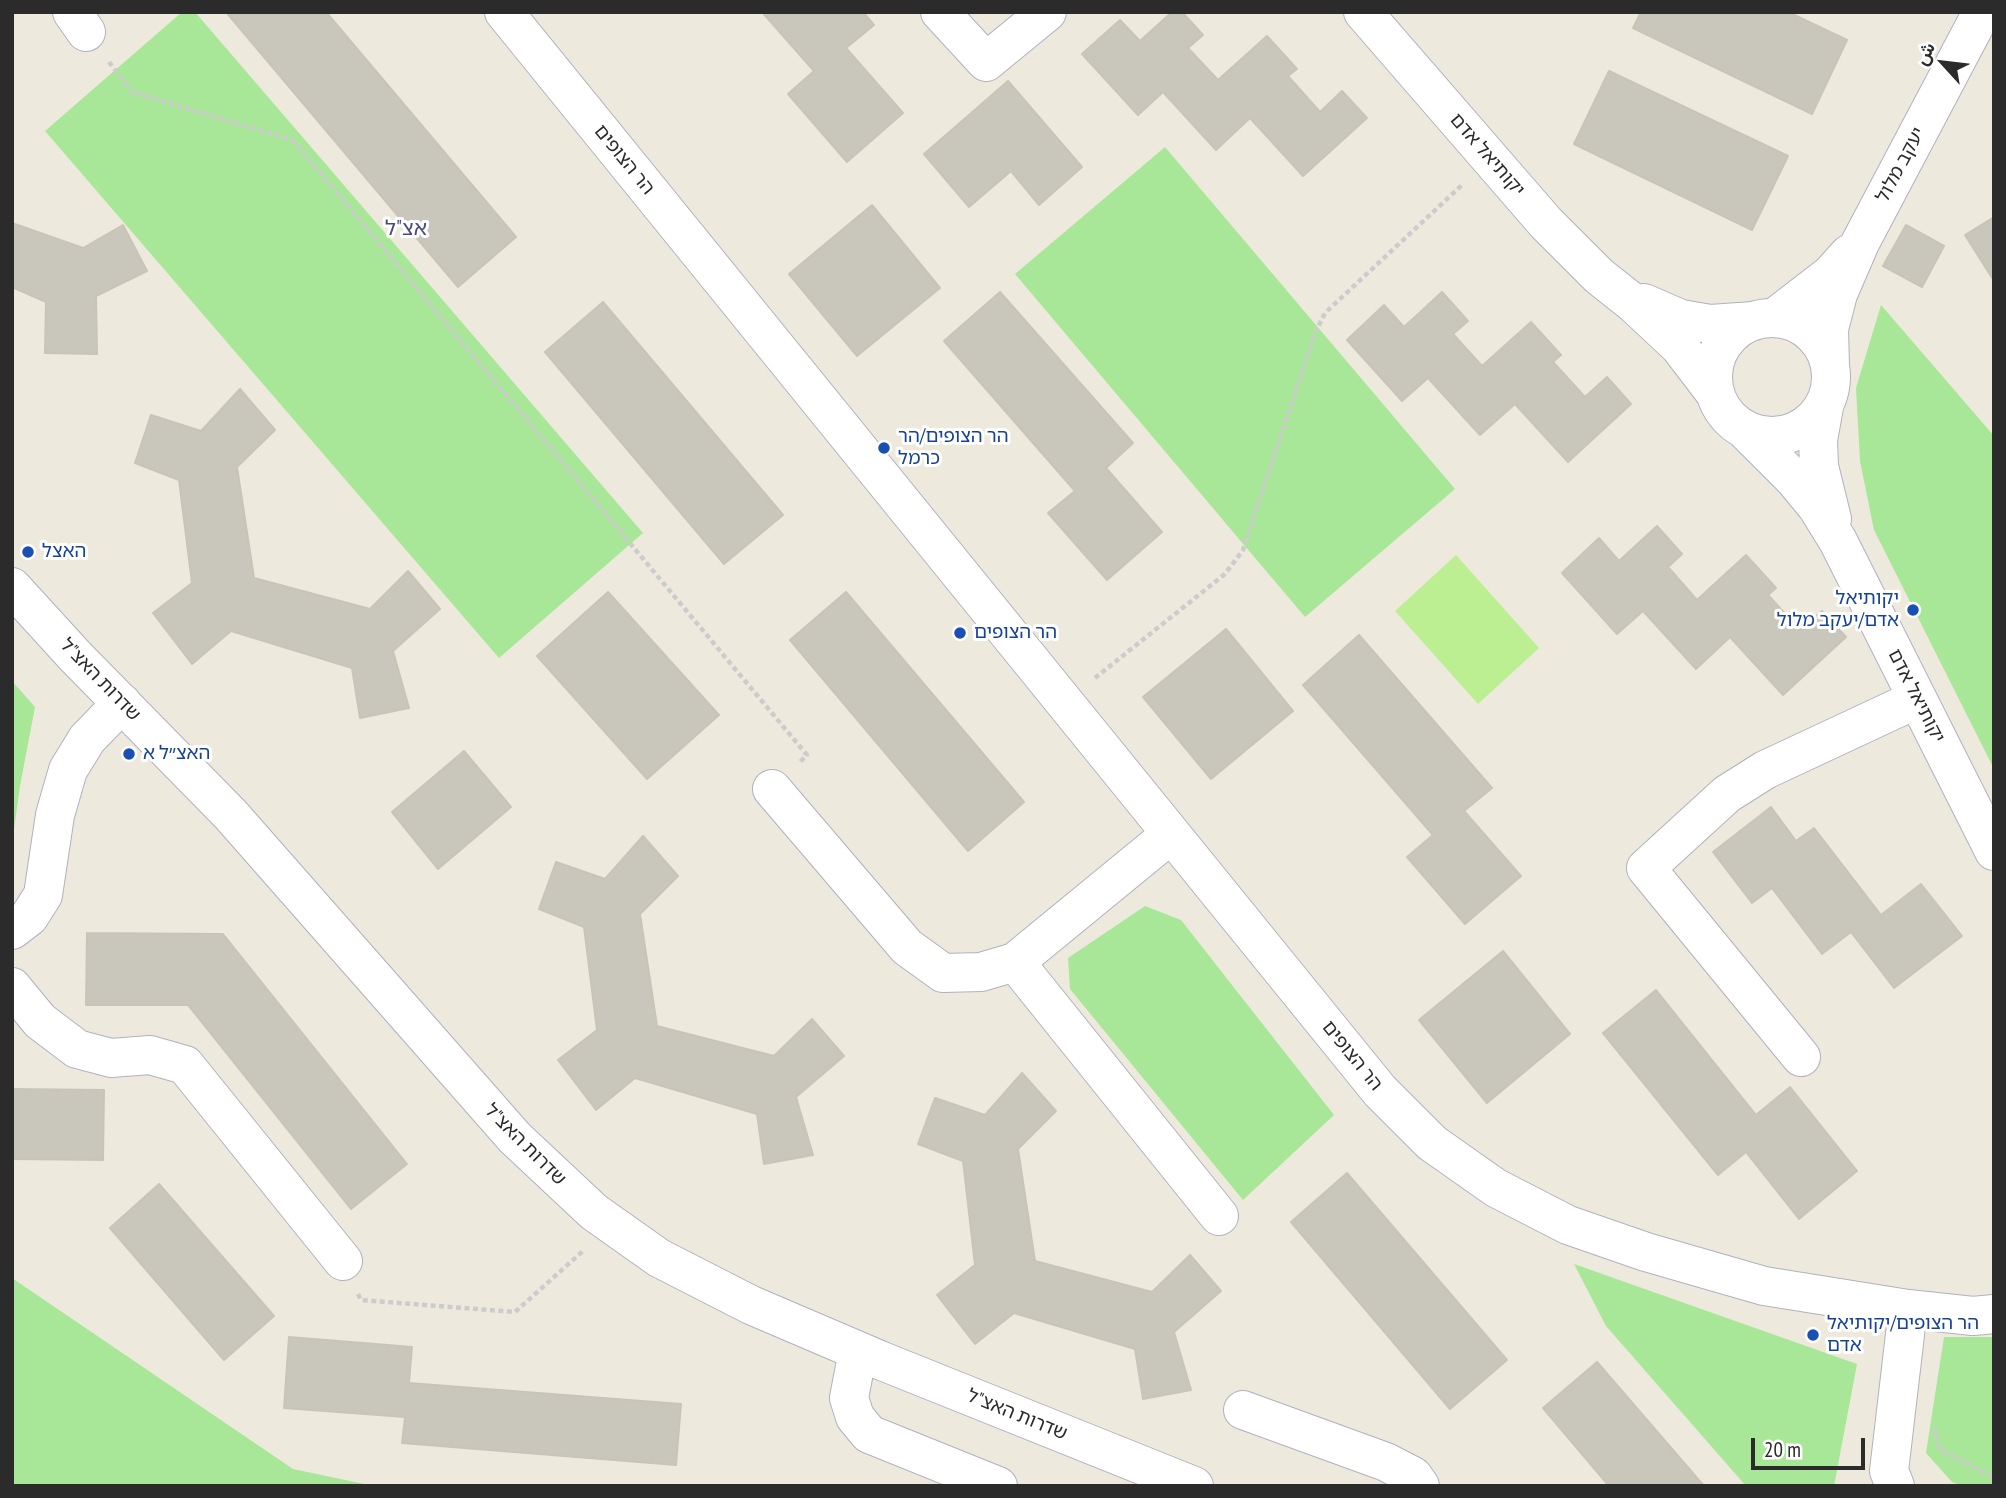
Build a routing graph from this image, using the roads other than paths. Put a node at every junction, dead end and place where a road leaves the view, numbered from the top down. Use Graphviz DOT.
graph roads {
  1 [pos="504,12"];
  2 [pos="940,12"];
  3 [pos="1047,12"];
  4 [pos="1363,12"];
  5 [pos="1982,12"];
  6 [pos="1860,243"];
  7 [pos="1618,292"];
  8 [pos="1764,319"];
  9 [pos="1830,366"];
  10 [pos="1715,394"];
  11 [pos="1824,407"];
  12 [pos="1746,431"];
  13 [pos="1838,541"];
  14 [pos="12,587"];
  15 [pos="1917,699"];
  16 [pos="122,703"];
  17 [pos="772,789"];
  18 [pos="1171,834"];
  19 [pos="1994,851"];
  20 [pos="12,930"];
  21 [pos="1015,962"];
  22 [pos="12,987"];
  23 [pos="1801,1057"];
  24 [pos="1219,1216"];
  25 [pos="343,1261"];
  26 [pos="1908,1309"];
  27 [pos="1994,1314"];
  28 [pos="858,1351"];
  29 [pos="1243,1410"];
  30 [pos="998,1486"];
  31 [pos="1194,1486"];
  32 [pos="1420,1486"];
  33 [pos="1895,1486"];
  1 -- 18 [label="street, הר הצופים"];
  2 -- 3 [label="street"];
  4 -- 7 [label="street, יקותיאל אדם"];
  5 -- 6 [label="street, יעקב מלול"];
  6 -- 8 [label="street, יעקב מלול"];
  6 -- 9 [label="street, יעקב מלול"];
  7 -- 8 [label="street, יקותיאל אדם"];
  7 -- 10 [label="street, יקותיאל אדם"];
  8 -- 9 [label="street"];
  8 -- 10 [label="street"];
  9 -- 11 [label="street"];
  10 -- 12 [label="street"];
  11 -- 12 [label="street"];
  11 -- 13 [label="street, יקותיאל אדם"];
  12 -- 13 [label="street, יקותיאל אדם"];
  13 -- 15 [label="street, יקותיאל אדם"];
  14 -- 16 [label="street, שדרות האצ\"ל"];
  15 -- 19 [label="street, יקותיאל אדם"];
  15 -- 23 [label="street"];
  16 -- 20 [label="street"];
  16 -- 28 [label="street, שדרות האצ\"ל"];
  17 -- 21 [label="street"];
  18 -- 21 [label="street"];
  18 -- 26 [label="street, הר הצופים"];
  21 -- 24 [label="street"];
  22 -- 25 [label="street"];
  26 -- 27 [label="street, הר הצופים"];
  26 -- 33 [label="street"];
  28 -- 30 [label="street"];
  28 -- 31 [label="street, שדרות האצ\"ל"];
  29 -- 32 [label="street"];
}
